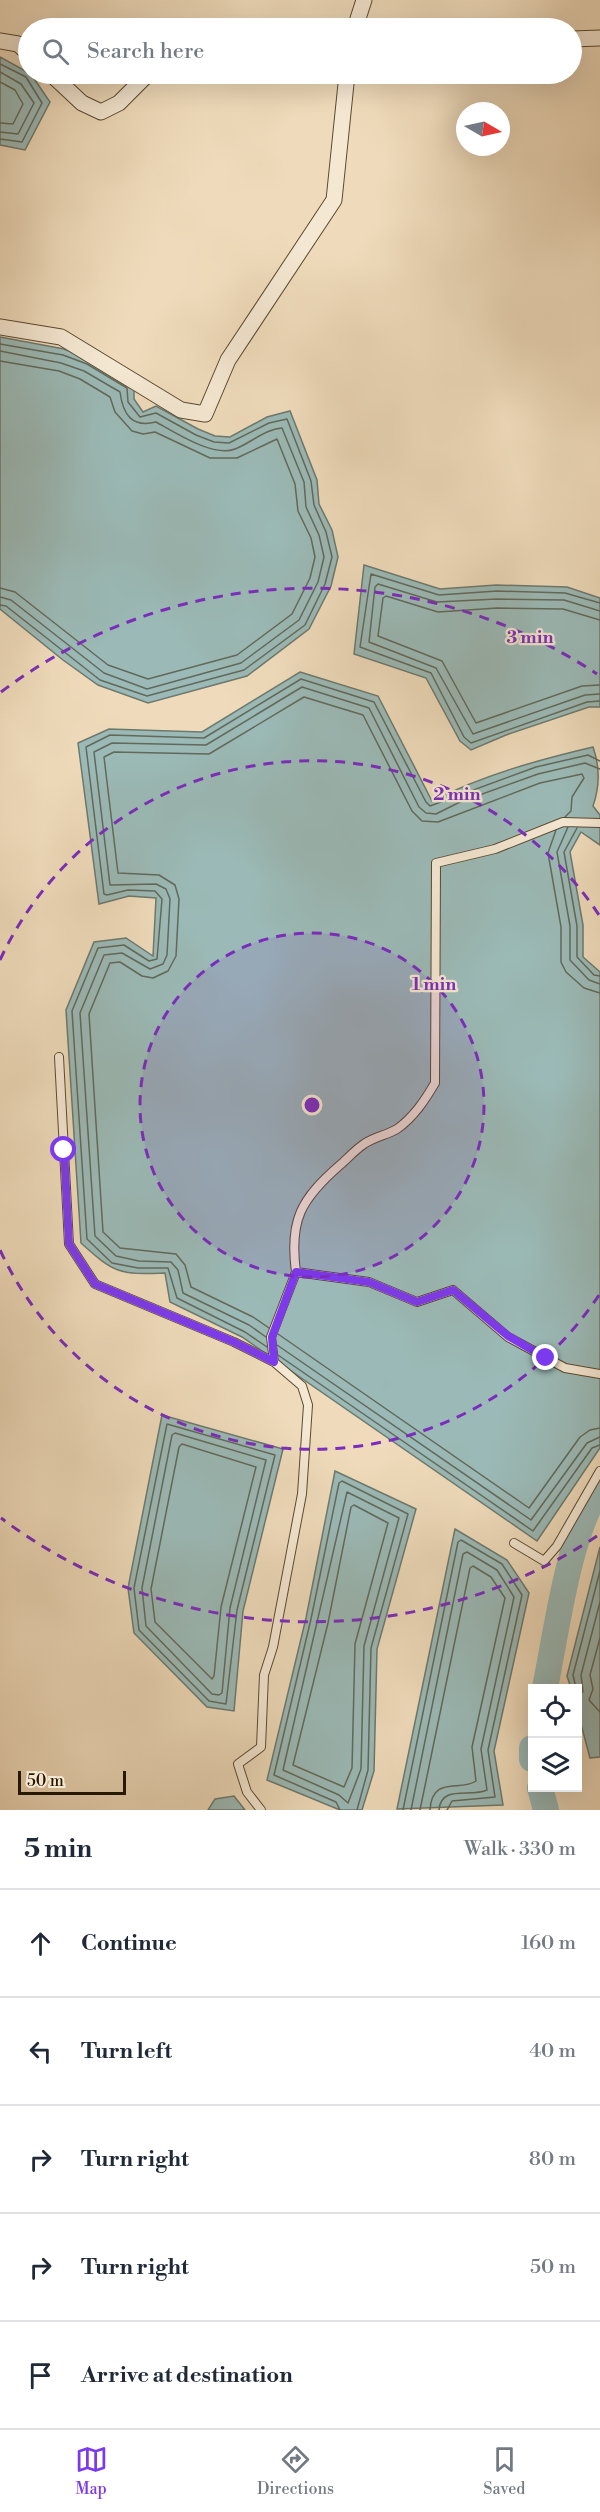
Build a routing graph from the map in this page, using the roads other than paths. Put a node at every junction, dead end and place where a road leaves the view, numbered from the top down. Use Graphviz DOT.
graph roads {
  1 [pos="364,0"];
  2 [pos="358,18"];
  3 [pos="600,38"];
  4 [pos="582,39"];
  5 [pos="0,41"];
  6 [pos="18,44"];
  7 [pos="62,84"];
  8 [pos="138,84"];
  9 [pos="346,84"];
  10 [pos="0,327"];
  11 [pos="600,823"];
  12 [pos="59,1057"];
  13 [pos="296,1272"];
  14 [pos="274,1362"];
  15 [pos="600,1374"];
  16 [pos="600,1471"];
  17 [pos="514,1543"];
  18 [pos="261,1810"];
  1 -- 2 [label="street"];
  3 -- 4 [label="street"];
  5 -- 6 [label="street"];
  7 -- 8 [label="street"];
  9 -- 10 [label="street"];
  11 -- 13 [label="lane"];
  12 -- 14 [label="lane"];
  13 -- 14 [label="lane"];
  13 -- 15 [label="lane"];
  14 -- 18 [label="lane"];
  16 -- 17 [label="lane"];
}
